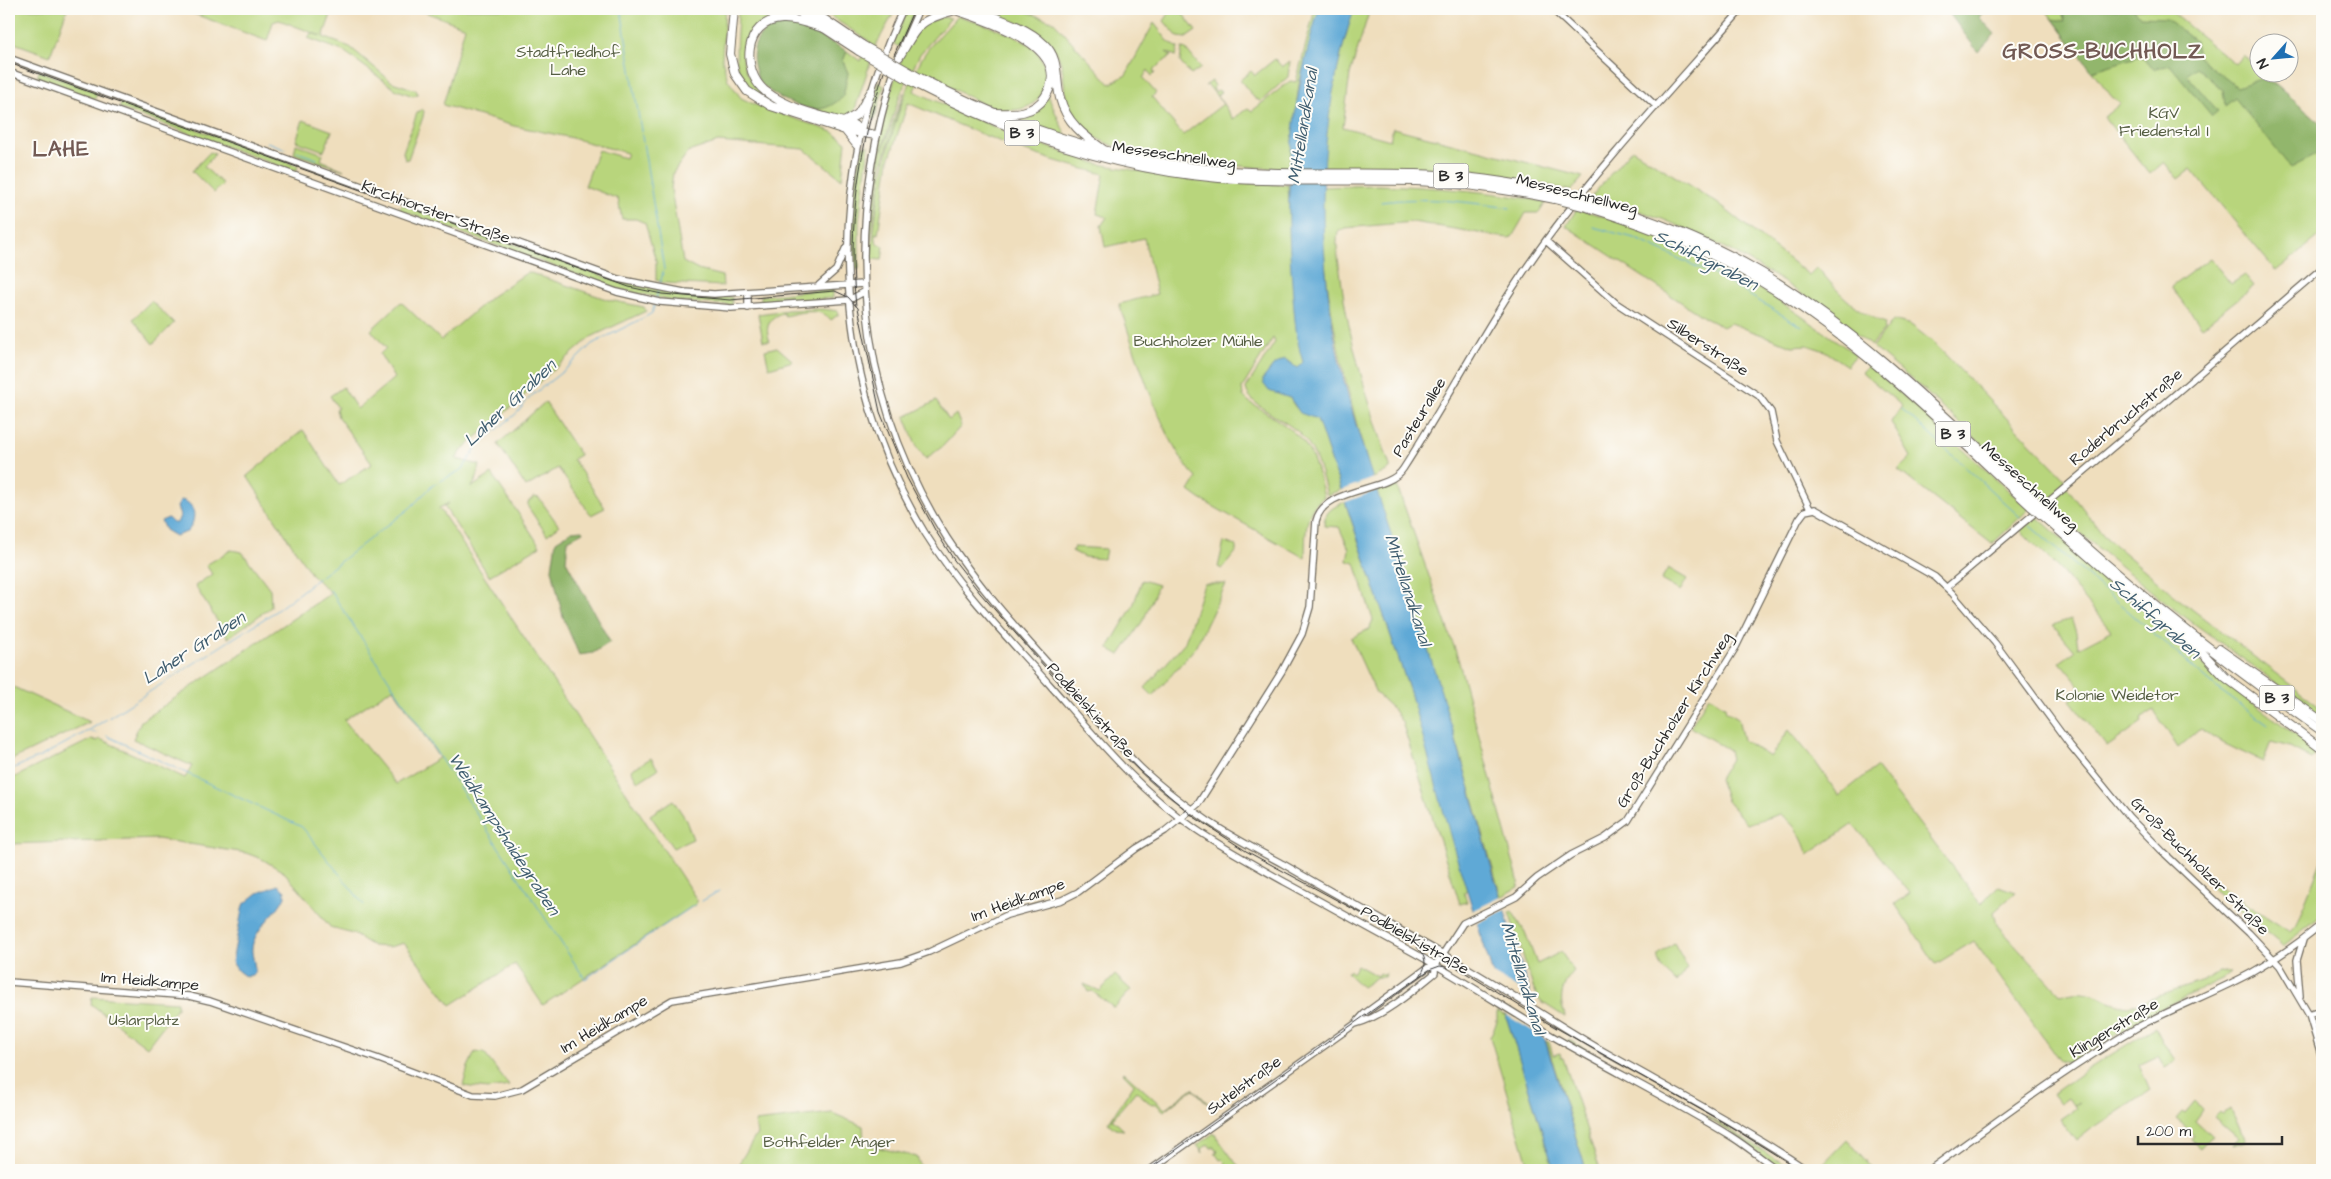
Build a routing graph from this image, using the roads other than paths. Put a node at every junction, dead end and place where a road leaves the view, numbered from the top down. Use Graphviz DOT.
graph roads {
  1 [pos="734,9"];
  2 [pos="795,9"];
  3 [pos="809,9"];
  4 [pos="903,9"];
  5 [pos="919,9"];
  6 [pos="954,9"];
  7 [pos="972,9"];
  8 [pos="1552,9"];
  9 [pos="1742,9"];
  10 [pos="823,28"];
  11 [pos="861,48"];
  12 [pos="898,57"];
  13 [pos="9,58"];
  14 [pos="9,72"];
  15 [pos="919,81"];
  16 [pos="871,92"];
  17 [pos="112,95"];
  18 [pos="1656,106"];
  19 [pos="107,107"];
  20 [pos="989,112"];
  21 [pos="845,126"];
  22 [pos="860,131"];
  23 [pos="876,135"];
  24 [pos="857,146"];
  25 [pos="1106,156"];
  26 [pos="848,240"];
  27 [pos="1546,241"];
  28 [pos="2322,268"];
  29 [pos="863,284"];
  30 [pos="848,285"];
  31 [pos="816,287"];
  32 [pos="864,292"];
  33 [pos="748,293"];
  34 [pos="849,300"];
  35 [pos="748,308"];
  36 [pos="1810,510"];
  37 [pos="2042,511"];
  38 [pos="1947,587"];
  39 [pos="2161,609"];
  40 [pos="2197,647"];
  41 [pos="2233,665"];
  42 [pos="2322,721"];
  43 [pos="2322,731"];
  44 [pos="2322,749"];
  45 [pos="1192,809"];
  46 [pos="1181,818"];
  47 [pos="2322,924"];
  48 [pos="2303,940"];
  49 [pos="1444,954"];
  50 [pos="2274,959"];
  51 [pos="1435,966"];
  52 [pos="9,982"];
  53 [pos="2301,998"];
  54 [pos="2322,1010"];
  55 [pos="2308,1015"];
  56 [pos="1355,1024"];
  57 [pos="2322,1058"];
  58 [pos="1150,1170"];
  59 [pos="1778,1170"];
  60 [pos="1807,1170"];
  61 [pos="1929,1170"];
  1 -- 21 [label="highway"];
  2 -- 10 [label="highway"];
  3 -- 11 [label="highway"];
  4 -- 16 [label="main road, Podbielskistraße"];
  5 -- 12 [label="main road, Podbielskistraße"];
  6 -- 12 [label="highway"];
  6 -- 20 [label="highway"];
  7 -- 25 [label="highway"];
  8 -- 18 [label="main road"];
  9 -- 18 [label="main road, Pasteurallee"];
  10 -- 11 [label="highway"];
  10 -- 21 [label="highway"];
  11 -- 15 [label="highway, bridge"];
  12 -- 23 [label="main road, Podbielskistraße"];
  13 -- 17 [label="main road, Kirchhorster Straße"];
  14 -- 19 [label="main road, Kirchhorster Straße"];
  15 -- 20 [label="highway"];
  15 -- 25 [label="highway, Messeschnellweg / B 3"];
  16 -- 21 [label="highway"];
  16 -- 22 [label="main road, Podbielskistraße"];
  17 -- 19 [label="main road"];
  17 -- 33 [label="main road, Kirchhorster Straße"];
  18 -- 27 [label="main road, Pasteurallee"];
  19 -- 35 [label="main road, Kirchhorster Straße"];
  20 -- 25 [label="highway"];
  21 -- 22 [label="highway"];
  21 -- 24 [label="highway"];
  22 -- 23 [label="highway"];
  22 -- 24 [label="main road, Podbielskistraße"];
  23 -- 29 [label="main road, Podbielskistraße"];
  24 -- 26 [label="main road, Podbielskistraße"];
  25 -- 37 [label="highway, Messeschnellweg / B 3, bridge"];
  26 -- 30 [label="main road, Podbielskistraße"];
  26 -- 31 [label="main road"];
  27 -- 36 [label="main road, Silberstraße"];
  27 -- 45 [label="main road, Pasteurallee"];
  28 -- 38 [label="main road, Roderbruchstraße"];
  29 -- 30 [label="main road, Kirchhorster Straße"];
  29 -- 32 [label="main road, Podbielskistraße"];
  30 -- 31 [label="main road, Kirchhorster Straße"];
  30 -- 34 [label="main road, Podbielskistraße"];
  31 -- 33 [label="main road, Kirchhorster Straße"];
  32 -- 34 [label="main road, Kirchhorster Straße"];
  32 -- 45 [label="main road, Podbielskistraße"];
  33 -- 35 [label="main road"];
  34 -- 35 [label="main road, Kirchhorster Straße"];
  34 -- 46 [label="main road, Podbielskistraße"];
  36 -- 38 [label="main road, Groß-Buchholzer Straße"];
  36 -- 49 [label="main road, Groß-Buchholzer Kirchweg"];
  37 -- 39 [label="highway, Messeschnellweg / B 3"];
  37 -- 40 [label="highway, Messeschnellweg / B 3"];
  38 -- 50 [label="main road, Groß-Buchholzer Straße"];
  39 -- 41 [label="highway, Messeschnellweg / B 3"];
  39 -- 42 [label="highway"];
  40 -- 41 [label="highway"];
  40 -- 44 [label="highway"];
  41 -- 43 [label="highway, Messeschnellweg / B 3"];
  45 -- 46 [label="main road, Im Heidkampe"];
  45 -- 49 [label="main road, Podbielskistraße"];
  46 -- 51 [label="main road, Podbielskistraße"];
  46 -- 52 [label="main road, Im Heidkampe"];
  47 -- 48 [label="main road, Klingerstraße"];
  48 -- 50 [label="main road, Klingerstraße"];
  48 -- 53 [label="main road"];
  49 -- 51 [label="main road, Sutelstraße"];
  49 -- 60 [label="main road, Podbielskistraße"];
  50 -- 53 [label="main road, Groß-Buchholzer Straße"];
  50 -- 61 [label="main road, Klingerstraße"];
  51 -- 56 [label="main road, Sutelstraße"];
  51 -- 56 [label="main road, Sutelstraße"];
  51 -- 59 [label="main road, Podbielskistraße"];
  53 -- 55 [label="main road"];
  54 -- 55 [label="main road"];
  55 -- 57 [label="main road"];
  56 -- 58 [label="main road, Sutelstraße"];
}
